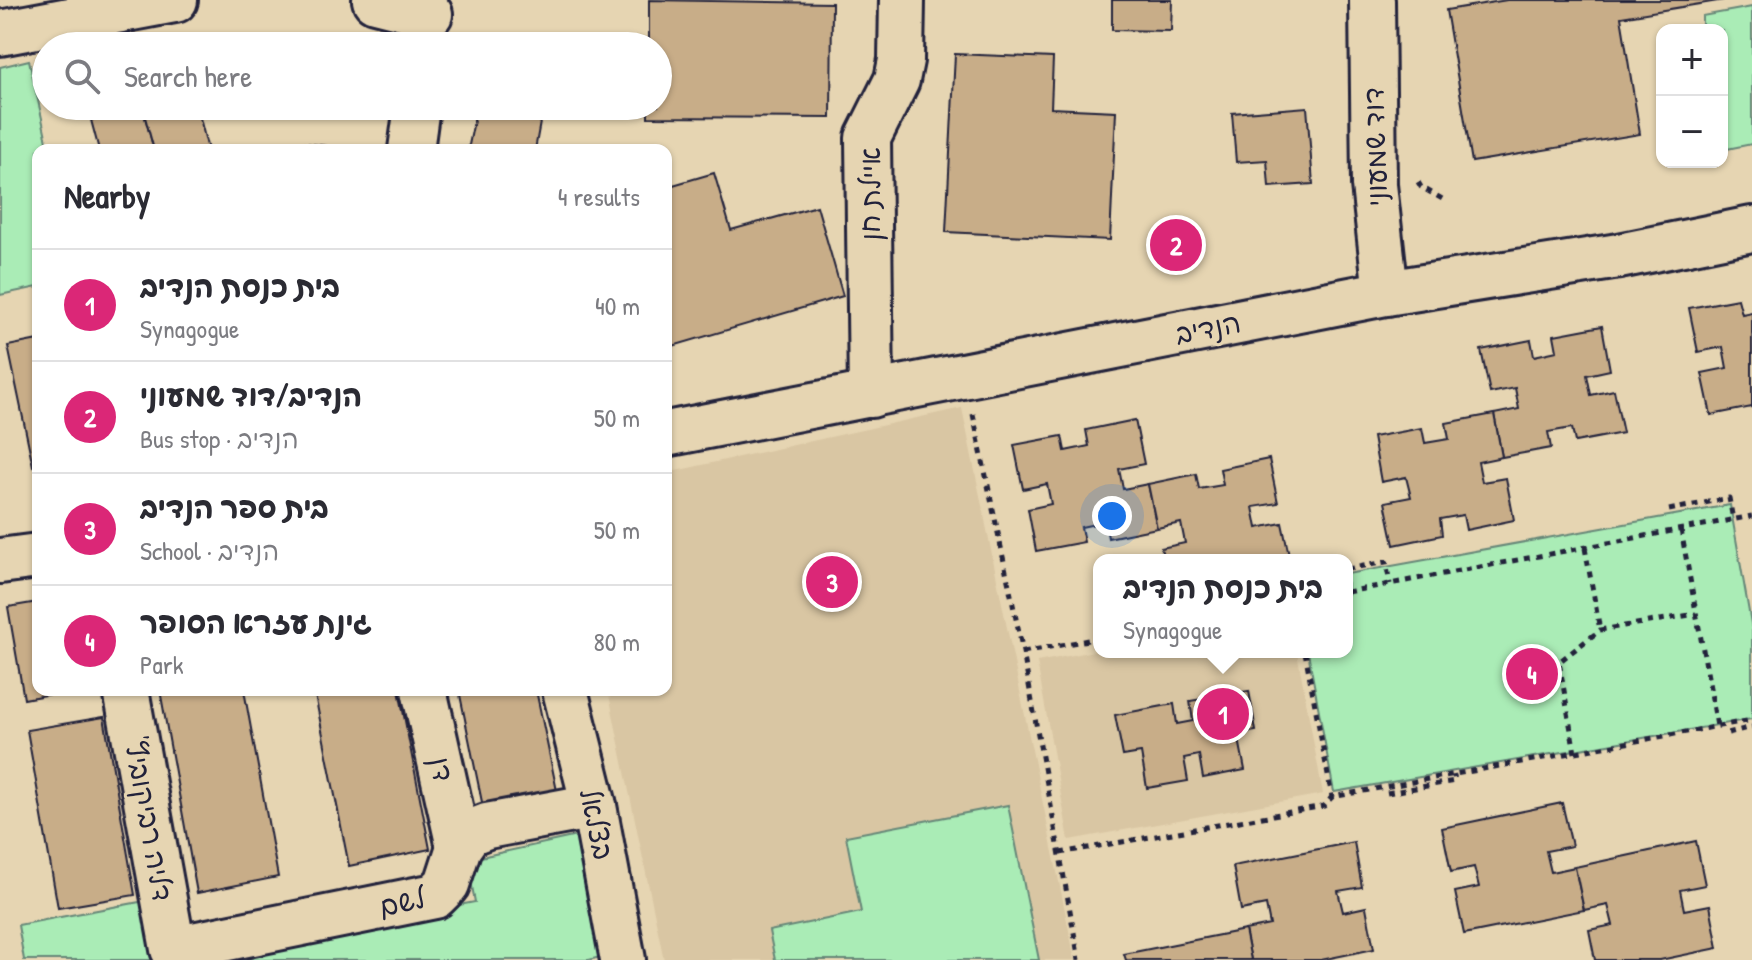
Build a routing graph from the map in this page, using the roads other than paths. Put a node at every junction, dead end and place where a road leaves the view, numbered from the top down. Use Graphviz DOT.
graph roads {
  1 [pos="175,0"];
  2 [pos="375,0"];
  3 [pos="902,0"];
  4 [pos="1372,0"];
  5 [pos="429,20"];
  6 [pos="0,33"];
  7 [pos="415,120"];
  8 [pos="412,144"];
  9 [pos="1752,229"];
  10 [pos="1386,293"];
  11 [pos="871,395"];
  12 [pos="672,433"];
  13 [pos="127,696"];
  14 [pos="425,696"];
  15 [pos="566,696"];
  16 [pos="594,806"];
  17 [pos="459,847"];
  18 [pos="173,949"];
  19 [pos="623,960"];
  1 -- 6 [label="street"];
  2 -- 5 [label="street"];
  3 -- 11 [label="street, איילת חן"];
  4 -- 10 [label="street, דוד שמעוני"];
  7 -- 8 [label="street"];
  9 -- 10 [label="street, הנדיב"];
  10 -- 11 [label="street, הנדיב"];
  11 -- 12 [label="street, הנדיב"];
  13 -- 18 [label="street, 'דליה רביקוביץ"];
  14 -- 17 [label="street, דן"];
  15 -- 16 [label="street, בצלאל"];
  16 -- 17 [label="street"];
  16 -- 19 [label="street, בצלאל"];
  17 -- 18 [label="street, לשם"];
}
